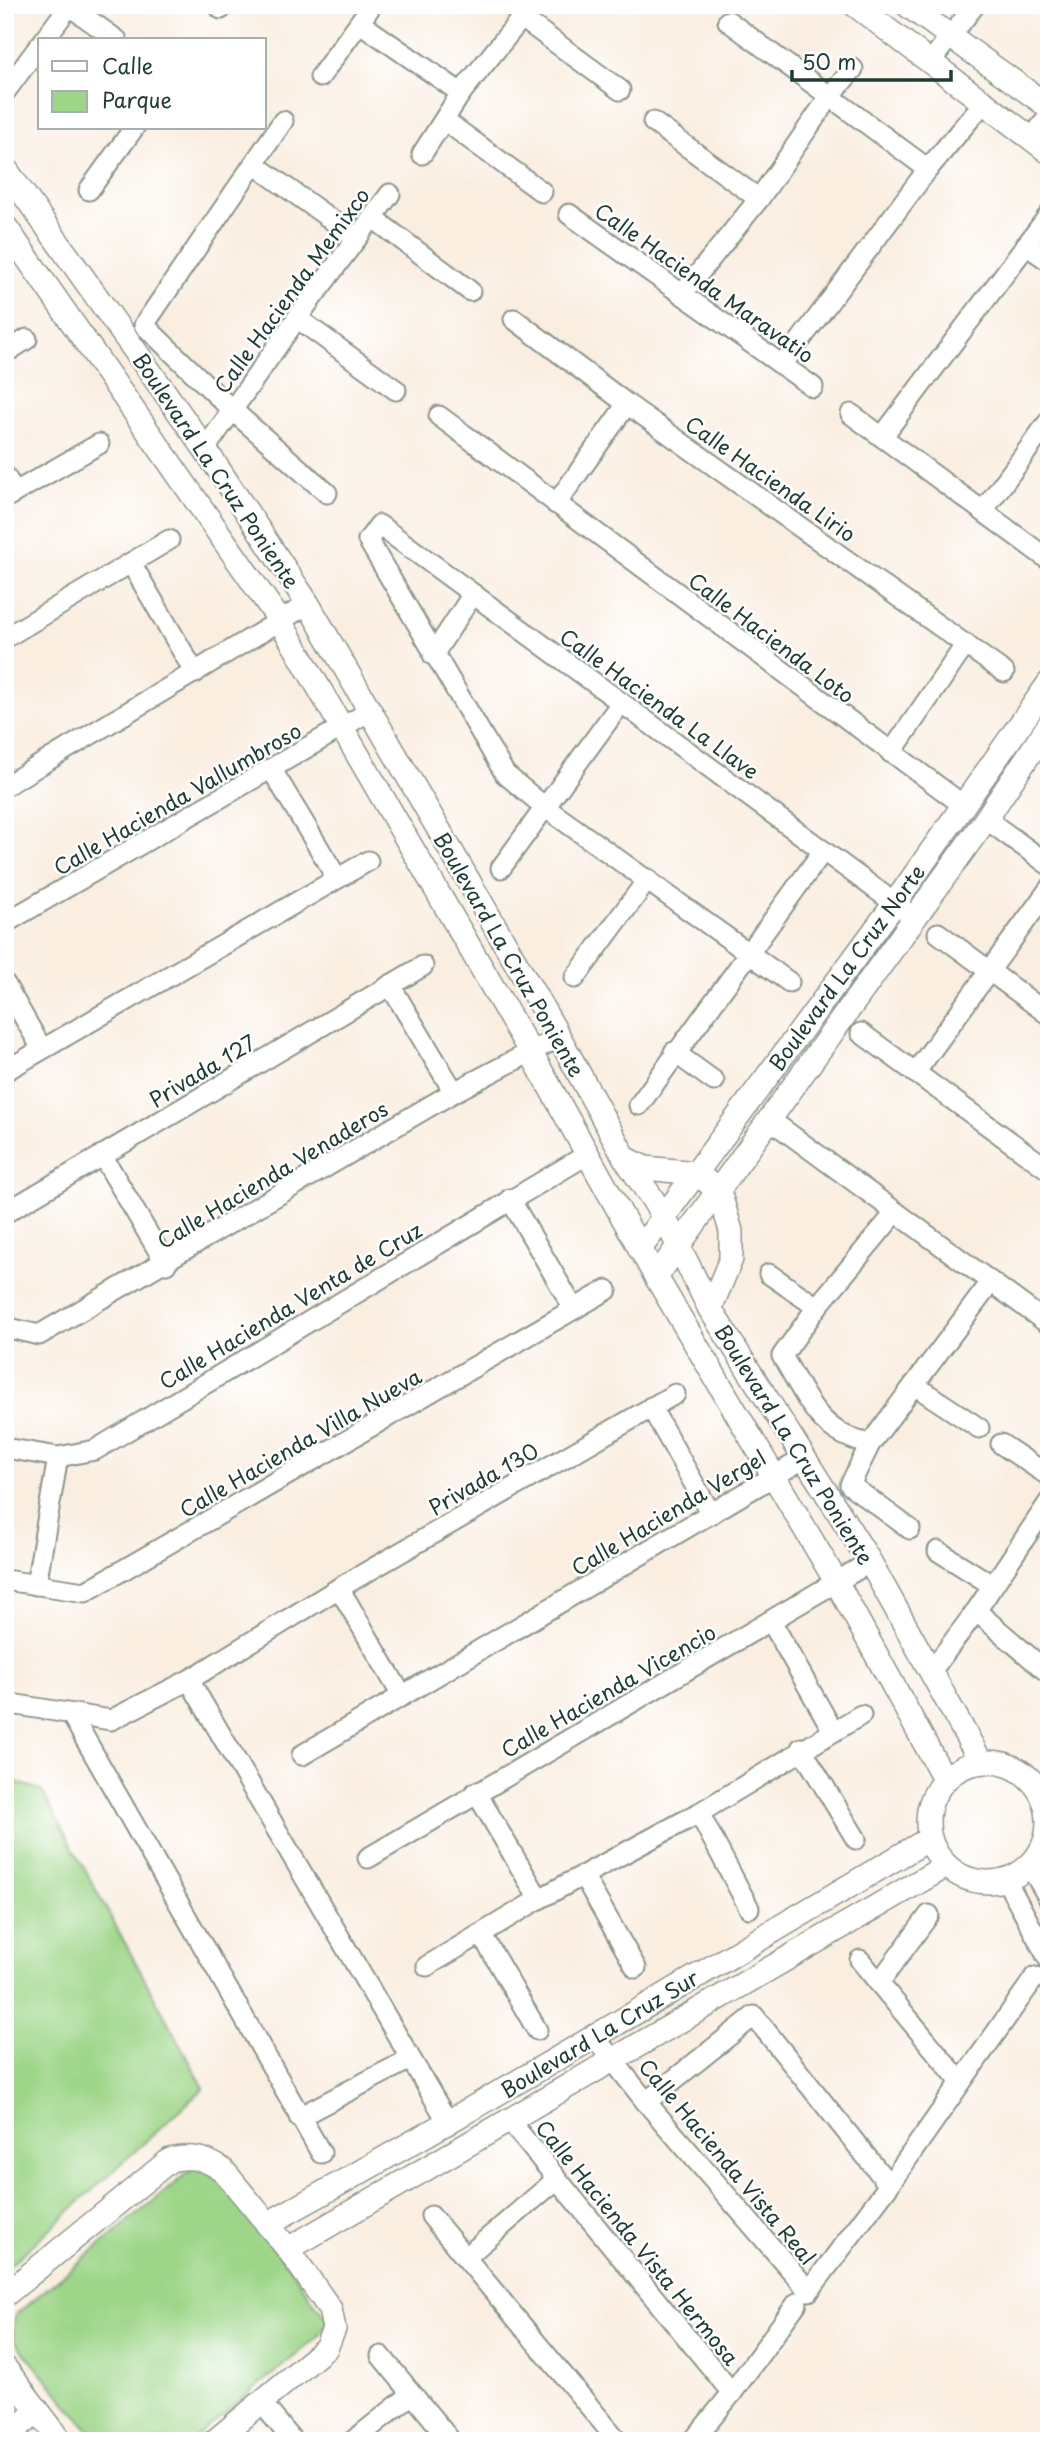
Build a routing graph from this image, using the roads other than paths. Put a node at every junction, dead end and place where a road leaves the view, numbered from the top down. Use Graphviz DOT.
graph roads {
  1 [pos="372,5"];
  2 [pos="855,5"];
  3 [pos="907,5"];
  4 [pos="975,5"];
  5 [pos="69,6"];
  6 [pos="527,12"];
  7 [pos="728,21"];
  8 [pos="360,23"];
  9 [pos="951,37"];
  10 [pos="45,38"];
  11 [pos="114,38"];
  12 [pos="38,48"];
  13 [pos="931,61"];
  14 [pos="853,69"];
  15 [pos="320,77"];
  16 [pos="620,90"];
  17 [pos="5,92"];
  18 [pos="461,93"];
  19 [pos="830,96"];
  20 [pos="985,101"];
  21 [pos="1049,107"];
  22 [pos="1049,116"];
  23 [pos="444,120"];
  24 [pos="282,121"];
  25 [pos="653,122"];
  26 [pos="133,130"];
  27 [pos="1041,145"];
  28 [pos="422,154"];
  29 [pos="255,165"];
  30 [pos="5,168"];
  31 [pos="928,169"];
  32 [pos="89,190"];
  33 [pos="542,192"];
  34 [pos="390,194"];
  35 [pos="759,199"];
  36 [pos="569,214"];
  37 [pos="1049,215"];
  38 [pos="373,218"];
  39 [pos="5,226"];
  40 [pos="357,238"];
  41 [pos="1026,245"];
  42 [pos="1049,261"];
  43 [pos="470,292"];
  44 [pos="682,294"];
  45 [pos="297,318"];
  46 [pos="514,319"];
  47 [pos="27,340"];
  48 [pos="5,353"];
  49 [pos="782,365"];
  50 [pos="814,387"];
  51 [pos="396,390"];
  52 [pos="627,404"];
  53 [pos="231,409"];
  54 [pos="851,414"];
  55 [pos="439,416"];
  56 [pos="1049,421"];
  57 [pos="882,437"];
  58 [pos="99,444"];
  59 [pos="205,449"];
  60 [pos="8,489"];
  61 [pos="327,493"];
  62 [pos="556,504"];
  63 [pos="982,511"];
  64 [pos="169,540"];
  65 [pos="1049,560"];
  66 [pos="131,563"];
  67 [pos="473,594"];
  68 [pos="308,604"];
  69 [pos="280,621"];
  70 [pos="5,638"];
  71 [pos="966,645"];
  72 [pos="433,655"];
  73 [pos="1004,672"];
  74 [pos="195,673"];
  75 [pos="1049,683"];
  76 [pos="621,703"];
  77 [pos="1041,710"];
  78 [pos="370,711"];
  79 [pos="1049,725"];
  80 [pos="344,728"];
  81 [pos="891,753"];
  82 [pos="272,770"];
  83 [pos="5,786"];
  84 [pos="963,805"];
  85 [pos="546,808"];
  86 [pos="986,819"];
  87 [pos="823,851"];
  88 [pos="368,862"];
  89 [pos="1049,865"];
  90 [pos="501,867"];
  91 [pos="337,878"];
  92 [pos="648,879"];
  93 [pos="1049,889"];
  94 [pos="895,903"];
  95 [pos="915,918"];
  96 [pos="5,923"];
  97 [pos="938,933"];
  98 [pos="750,953"];
  99 [pos="423,966"];
  100 [pos="990,972"];
  101 [pos="575,978"];
  102 [pos="789,982"];
  103 [pos="5,984"];
  104 [pos="390,985"];
  105 [pos="1049,1015"];
  106 [pos="861,1033"];
  107 [pos="559,1037"];
  108 [pos="42,1049"];
  109 [pos="674,1052"];
  110 [pos="531,1053"];
  111 [pos="5,1071"];
  112 [pos="915,1073"];
  113 [pos="714,1081"];
  114 [pos="454,1092"];
  115 [pos="639,1105"];
  116 [pos="769,1119"];
  117 [pos="588,1154"];
  118 [pos="102,1155"];
  119 [pos="625,1158"];
  120 [pos="1049,1170"];
  121 [pos="696,1173"];
  122 [pos="719,1191"];
  123 [pos="510,1199"];
  124 [pos="896,1212"];
  125 [pos="5,1213"];
  126 [pos="663,1214"];
  127 [pos="679,1244"];
  128 [pos="640,1249"];
  129 [pos="166,1264"];
  130 [pos="769,1274"];
  131 [pos="656,1277"];
  132 [pos="991,1282"];
  133 [pos="607,1290"];
  134 [pos="817,1307"];
  135 [pos="574,1309"];
  136 [pos="710,1309"];
  137 [pos="1047,1323"];
  138 [pos="5,1327"];
  139 [pos="914,1385"];
  140 [pos="675,1394"];
  141 [pos="651,1407"];
  142 [pos="979,1428"];
  143 [pos="870,1444"];
  144 [pos="1001,1444"];
  145 [pos="5,1448"];
  146 [pos="58,1457"];
  147 [pos="803,1459"];
  148 [pos="1049,1476"];
  149 [pos="772,1477"];
  150 [pos="1049,1502"];
  151 [pos="711,1514"];
  152 [pos="910,1529"];
  153 [pos="938,1551"];
  154 [pos="870,1562"];
  155 [pos="5,1580"];
  156 [pos="836,1583"];
  157 [pos="36,1585"];
  158 [pos="992,1585"];
  159 [pos="339,1588"];
  160 [pos="976,1611"];
  161 [pos="771,1621"];
  162 [pos="932,1670"];
  163 [pos="1049,1670"];
  164 [pos="189,1680"];
  165 [pos="402,1696"];
  166 [pos="5,1703"];
  167 [pos="71,1714"];
  168 [pos="861,1715"];
  169 [pos="832,1729"];
  170 [pos="801,1748"];
  171 [pos="302,1755"];
  172 [pos="981,1762"];
  173 [pos="1040,1774"];
  174 [pos="945,1780"];
  175 [pos="476,1792"];
  176 [pos="699,1813"];
  177 [pos="1048,1814"];
  178 [pos="856,1839"];
  179 [pos="929,1839"];
  180 [pos="368,1858"];
  181 [pos="946,1866"];
  182 [pos="1030,1866"];
  183 [pos="584,1877"];
  184 [pos="1006,1880"];
  185 [pos="538,1899"];
  186 [pos="1049,1899"];
  187 [pos="749,1908"];
  188 [pos="929,1915"];
  189 [pos="482,1935"];
  190 [pos="860,1960"];
  191 [pos="1049,1960"];
  192 [pos="427,1966"];
  193 [pos="636,1968"];
  194 [pos="1035,1977"];
  195 [pos="879,1983"];
  196 [pos="537,2030"];
  197 [pos="593,2035"];
  198 [pos="410,2059"];
  199 [pos="613,2061"];
  200 [pos="960,2081"];
  201 [pos="646,2102"];
  202 [pos="299,2116"];
  203 [pos="509,2120"];
  204 [pos="449,2124"];
  205 [pos="321,2153"];
  206 [pos="557,2179"];
  207 [pos="889,2185"];
  208 [pos="431,2216"];
  209 [pos="267,2224"];
  210 [pos="288,2249"];
  211 [pos="466,2257"];
  212 [pos="5,2295"];
  213 [pos="803,2297"];
  214 [pos="381,2356"];
  215 [pos="5,2368"];
  216 [pos="732,2393"];
  217 [pos="412,2394"];
  218 [pos="261,2402"];
  219 [pos="37,2411"];
  220 [pos="5,2438"];
  221 [pos="55,2438"];
  222 [pos="215,2441"];
  223 [pos="293,2441"];
  224 [pos="353,2441"];
  225 [pos="451,2441"];
  226 [pos="618,2441"];
  227 [pos="692,2441"];
  1 -- 8 [label="street"];
  2 -- 13 [label="street"];
  3 -- 9 [label="street"];
  4 -- 9 [label="street"];
  5 -- 10 [label="street"];
  5 -- 11 [label="street"];
  6 -- 16 [label="street"];
  6 -- 18 [label="street"];
  7 -- 19 [label="street"];
  8 -- 15 [label="street"];
  8 -- 18 [label="street"];
  9 -- 13 [label="street"];
  9 -- 21 [label="street"];
  12 -- 17 [label="street"];
  13 -- 20 [label="street"];
  14 -- 19 [label="street"];
  18 -- 23 [label="street"];
  19 -- 31 [label="street"];
  19 -- 35 [label="street"];
  20 -- 27 [label="street"];
  20 -- 31 [label="street"];
  22 -- 27 [label="street"];
  23 -- 28 [label="street"];
  23 -- 33 [label="street"];
  24 -- 29 [label="street"];
  25 -- 35 [label="street"];
  26 -- 32 [label="street"];
  29 -- 40 [label="street"];
  29 -- 53 [label="street"];
  30 -- 59 [label="street, Boulevard La Cruz Poniente"];
  31 -- 49 [label="street"];
  34 -- 38 [label="street, Calle Hacienda Memixco"];
  35 -- 44 [label="street"];
  36 -- 44 [label="street, Calle Hacienda Maravatio"];
  37 -- 41 [label="street"];
  38 -- 40 [label="street, Calle Hacienda Memixco"];
  38 -- 43 [label="street"];
  39 -- 69 [label="street, Boulevard La Cruz Poniente"];
  40 -- 45 [label="street, Calle Hacienda Memixco"];
  41 -- 42 [label="street"];
  41 -- 57 [label="street"];
  44 -- 49 [label="street, Calle Hacienda Maravatio"];
  45 -- 51 [label="street"];
  45 -- 53 [label="street, Calle Hacienda Memixco"];
  46 -- 52 [label="street, Calle Hacienda Lirio"];
  47 -- 48 [label="street"];
  49 -- 50 [label="street, Calle Hacienda Maravatio"];
  52 -- 62 [label="street"];
  52 -- 71 [label="street, Calle Hacienda Lirio"];
  53 -- 59 [label="street, Calle Hacienda Memixco"];
  53 -- 61 [label="street"];
  54 -- 57 [label="street"];
  55 -- 62 [label="street, Calle Hacienda Loto"];
  56 -- 63 [label="street"];
  57 -- 63 [label="street"];
  58 -- 60 [label="street"];
  59 -- 68 [label="street, Boulevard La Cruz Poniente"];
  62 -- 81 [label="street, Calle Hacienda Loto"];
  63 -- 65 [label="street"];
  64 -- 66 [label="street"];
  66 -- 70 [label="street"];
  66 -- 74 [label="street"];
  67 -- 72 [label="street"];
  67 -- 72 [label="street, Calle Hacienda La Llave"];
  67 -- 76 [label="street, Calle Hacienda La Llave"];
  68 -- 69 [label="street"];
  68 -- 78 [label="street, Boulevard La Cruz Poniente"];
  69 -- 74 [label="street"];
  69 -- 80 [label="street, Boulevard La Cruz Poniente"];
  71 -- 73 [label="street, Calle Hacienda Lirio"];
  71 -- 81 [label="street"];
  72 -- 85 [label="street"];
  74 -- 83 [label="street"];
  75 -- 77 [label="street, Boulevard La Cruz Norte"];
  76 -- 85 [label="street"];
  76 -- 87 [label="street, Calle Hacienda La Llave"];
  77 -- 84 [label="street, Boulevard La Cruz Norte"];
  78 -- 80 [label="street, Calle Hacienda Vallumbroso"];
  78 -- 107 [label="street, Boulevard La Cruz Poniente"];
  79 -- 86 [label="street, Boulevard La Cruz Norte"];
  80 -- 82 [label="street, Calle Hacienda Vallumbroso"];
  80 -- 110 [label="street, Boulevard La Cruz Poniente"];
  81 -- 84 [label="street, Calle Hacienda Loto"];
  82 -- 91 [label="street"];
  82 -- 96 [label="street, Calle Hacienda Vallumbroso"];
  84 -- 94 [label="street, Boulevard La Cruz Norte"];
  85 -- 90 [label="street"];
  85 -- 92 [label="street"];
  86 -- 89 [label="street"];
  86 -- 95 [label="street, Boulevard La Cruz Norte"];
  87 -- 94 [label="street, Calle Hacienda La Llave"];
  87 -- 98 [label="street"];
  88 -- 91 [label="street"];
  91 -- 108 [label="street"];
  92 -- 98 [label="street"];
  92 -- 101 [label="street"];
  93 -- 100 [label="street"];
  94 -- 95 [label="street, Calle Hacienda La Llave"];
  94 -- 121 [label="street, Boulevard La Cruz Norte"];
  95 -- 116 [label="street, Boulevard La Cruz Norte"];
  97 -- 100 [label="street"];
  98 -- 102 [label="street"];
  98 -- 109 [label="street"];
  99 -- 104 [label="street, Privada 127"];
  100 -- 105 [label="street"];
  100 -- 112 [label="street"];
  103 -- 108 [label="street"];
  104 -- 114 [label="street"];
  104 -- 118 [label="street, Privada 127"];
  106 -- 112 [label="street"];
  107 -- 110 [label="street, Calle Hacienda Venaderos"];
  107 -- 119 [label="street, Boulevard La Cruz Poniente"];
  108 -- 111 [label="street"];
  109 -- 113 [label="street"];
  109 -- 115 [label="street"];
  110 -- 114 [label="street, Calle Hacienda Venaderos"];
  110 -- 117 [label="street, Boulevard La Cruz Poniente"];
  112 -- 120 [label="street"];
  114 -- 129 [label="street, Calle Hacienda Venaderos"];
  116 -- 122 [label="street, Boulevard La Cruz Norte"];
  116 -- 124 [label="street"];
  117 -- 123 [label="street, Calle Hacienda Venta de Cruz"];
  117 -- 128 [label="street, Boulevard La Cruz Poniente"];
  118 -- 125 [label="street, Privada 127"];
  118 -- 129 [label="street"];
  119 -- 121 [label="street"];
  119 -- 126 [label="street, Boulevard La Cruz Poniente"];
  121 -- 122 [label="street"];
  121 -- 126 [label="street, Boulevard La Cruz Norte"];
  122 -- 127 [label="street, Boulevard La Cruz Norte"];
  122 -- 136 [label="street"];
  123 -- 135 [label="street"];
  123 -- 146 [label="street, Calle Hacienda Venta de Cruz"];
  124 -- 132 [label="street"];
  124 -- 134 [label="street"];
  126 -- 127 [label="street, Boulevard La Cruz Poniente"];
  126 -- 128 [label="street, Boulevard La Cruz Norte"];
  127 -- 131 [label="street, Boulevard La Cruz Norte"];
  127 -- 136 [label="street, Boulevard La Cruz Poniente"];
  128 -- 131 [label="street, Boulevard La Cruz Poniente"];
  129 -- 138 [label="street, Calle Hacienda Venaderos"];
  130 -- 134 [label="street"];
  131 -- 149 [label="street, Boulevard La Cruz Poniente"];
  132 -- 137 [label="street"];
  132 -- 139 [label="street"];
  133 -- 135 [label="street, Calle Hacienda Villa Nueva"];
  134 -- 143 [label="street"];
  135 -- 157 [label="street, Calle Hacienda Villa Nueva"];
  136 -- 147 [label="street, Boulevard La Cruz Poniente"];
  139 -- 142 [label="street"];
  139 -- 143 [label="street"];
  140 -- 141 [label="street, Privada 130"];
  141 -- 151 [label="street"];
  141 -- 159 [label="street, Privada 130"];
  143 -- 152 [label="street"];
  144 -- 148 [label="street"];
  145 -- 146 [label="street, Calle Hacienda Venta de Cruz"];
  146 -- 157 [label="street"];
  147 -- 149 [label="street, Calle Hacienda Vergel"];
  147 -- 154 [label="street, Boulevard La Cruz Poniente"];
  149 -- 151 [label="street, Calle Hacienda Vergel"];
  149 -- 156 [label="street, Boulevard La Cruz Poniente"];
  150 -- 158 [label="street"];
  151 -- 165 [label="street, Calle Hacienda Vergel"];
  153 -- 158 [label="street"];
  154 -- 156 [label="street, Calle Hacienda Vicencio"];
  154 -- 162 [label="street, Boulevard La Cruz Poniente"];
  155 -- 157 [label="street, Calle Hacienda Villa Nueva"];
  156 -- 161 [label="street, Calle Hacienda Vicencio"];
  156 -- 174 [label="street, Boulevard La Cruz Poniente"];
  158 -- 160 [label="street"];
  159 -- 164 [label="street"];
  159 -- 165 [label="street"];
  160 -- 162 [label="street"];
  160 -- 163 [label="street"];
  161 -- 169 [label="street"];
  161 -- 175 [label="street, Calle Hacienda Vicencio"];
  162 -- 172 [label="street, Boulevard La Cruz Poniente"];
  164 -- 167 [label="street"];
  164 -- 198 [label="street"];
  165 -- 171 [label="street, Calle Hacienda Vergel"];
  166 -- 167 [label="street"];
  167 -- 202 [label="street"];
  168 -- 169 [label="street"];
  169 -- 170 [label="street"];
  170 -- 176 [label="street"];
  170 -- 178 [label="street"];
  172 -- 173 [label="street"];
  172 -- 174 [label="street"];
  173 -- 177 [label="street"];
  174 -- 179 [label="street"];
  175 -- 180 [label="street, Calle Hacienda Vicencio"];
  175 -- 185 [label="street"];
  176 -- 183 [label="street"];
  176 -- 187 [label="street"];
  177 -- 182 [label="street"];
  179 -- 181 [label="street"];
  179 -- 197 [label="street, Boulevard La Cruz Sur"];
  181 -- 184 [label="street"];
  181 -- 199 [label="street, Boulevard La Cruz Sur"];
  182 -- 184 [label="street"];
  182 -- 186 [label="street"];
  183 -- 185 [label="street"];
  183 -- 193 [label="street"];
  184 -- 191 [label="street"];
  185 -- 189 [label="street"];
  188 -- 195 [label="street"];
  189 -- 192 [label="street"];
  189 -- 196 [label="street"];
  190 -- 195 [label="street"];
  194 -- 200 [label="street"];
  195 -- 200 [label="street"];
  197 -- 199 [label="street, Calle Hacienda Vista Real"];
  197 -- 204 [label="street, Boulevard La Cruz Sur"];
  198 -- 202 [label="street"];
  198 -- 204 [label="street"];
  199 -- 201 [label="street, Calle Hacienda Vista Real"];
  199 -- 203 [label="street, Boulevard La Cruz Sur"];
  200 -- 207 [label="street"];
  201 -- 207 [label="street"];
  201 -- 213 [label="street, Calle Hacienda Vista Real"];
  202 -- 205 [label="street"];
  203 -- 206 [label="street, Calle Hacienda Vista Hermosa"];
  203 -- 210 [label="street, Boulevard La Cruz Sur"];
  204 -- 209 [label="street, Boulevard La Cruz Sur"];
  206 -- 211 [label="street"];
  206 -- 216 [label="street, Calle Hacienda Vista Hermosa"];
  207 -- 213 [label="street"];
  208 -- 211 [label="street"];
  209 -- 210 [label="street"];
  209 -- 212 [label="street"];
  210 -- 218 [label="street"];
  211 -- 226 [label="street"];
  213 -- 216 [label="street"];
  214 -- 217 [label="street"];
  215 -- 219 [label="street"];
  216 -- 227 [label="street"];
  217 -- 224 [label="street"];
  217 -- 225 [label="street"];
  218 -- 222 [label="street"];
  218 -- 223 [label="street"];
  219 -- 220 [label="street"];
  219 -- 221 [label="street"];
}
